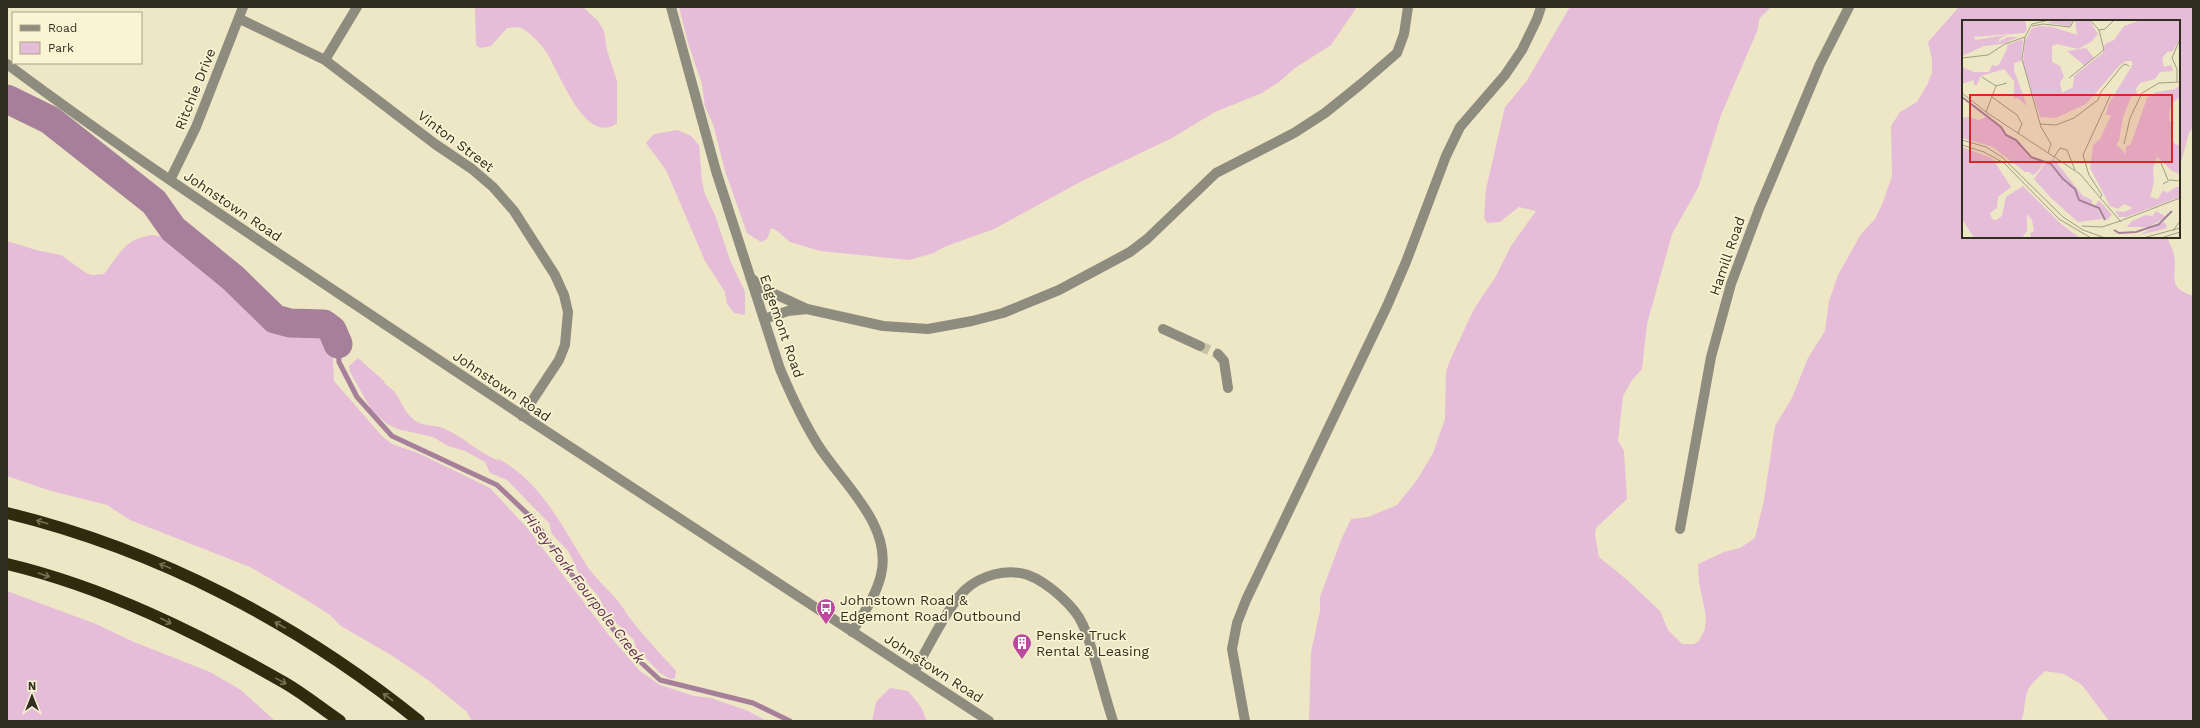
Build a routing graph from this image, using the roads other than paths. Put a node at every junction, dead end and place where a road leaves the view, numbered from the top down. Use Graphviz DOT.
graph roads {
  1 [pos="243,7"];
  2 [pos="357,7"];
  3 [pos="671,7"];
  4 [pos="1408,7"];
  5 [pos="1541,7"];
  6 [pos="1849,7"];
  7 [pos="240,19"];
  8 [pos="324,60"];
  9 [pos="9,69"];
  10 [pos="170,180"];
  11 [pos="750,277"];
  12 [pos="807,309"];
  13 [pos="764,319"];
  14 [pos="1163,329"];
  15 [pos="1200,346"];
  16 [pos="1218,354"];
  17 [pos="1228,388"];
  18 [pos="522,416"];
  19 [pos="7,513"];
  20 [pos="1680,529"];
  21 [pos="7,564"];
  22 [pos="852,632"];
  23 [pos="914,672"];
  24 [pos="340,721"];
  25 [pos="419,721"];
  26 [pos="988,721"];
  27 [pos="1113,721"];
  28 [pos="1245,721"];
  1 -- 7 [label="street, Ritchie Drive"];
  2 -- 8 [label="street"];
  3 -- 11 [label="street, Edgemont Road"];
  4 -- 12 [label="street"];
  5 -- 28 [label="street"];
  6 -- 20 [label="street, Hamill Road"];
  7 -- 8 [label="street, Vinton Street"];
  7 -- 10 [label="street, Ritchie Drive"];
  8 -- 18 [label="street, Vinton Street"];
  9 -- 10 [label="street, Johnstown Road"];
  10 -- 18 [label="street, Johnstown Road"];
  11 -- 12 [label="street"];
  11 -- 13 [label="street, Edgemont Road"];
  12 -- 13 [label="street"];
  13 -- 22 [label="street, Edgemont Road"];
  14 -- 15 [label="street"];
  16 -- 17 [label="street"];
  18 -- 22 [label="street, Johnstown Road"];
  25 -- 19 [label="highway, one-way"];
  21 -- 24 [label="highway, one-way"];
  22 -- 23 [label="street, Johnstown Road"];
  23 -- 26 [label="street, Johnstown Road"];
  23 -- 27 [label="street"];
}
